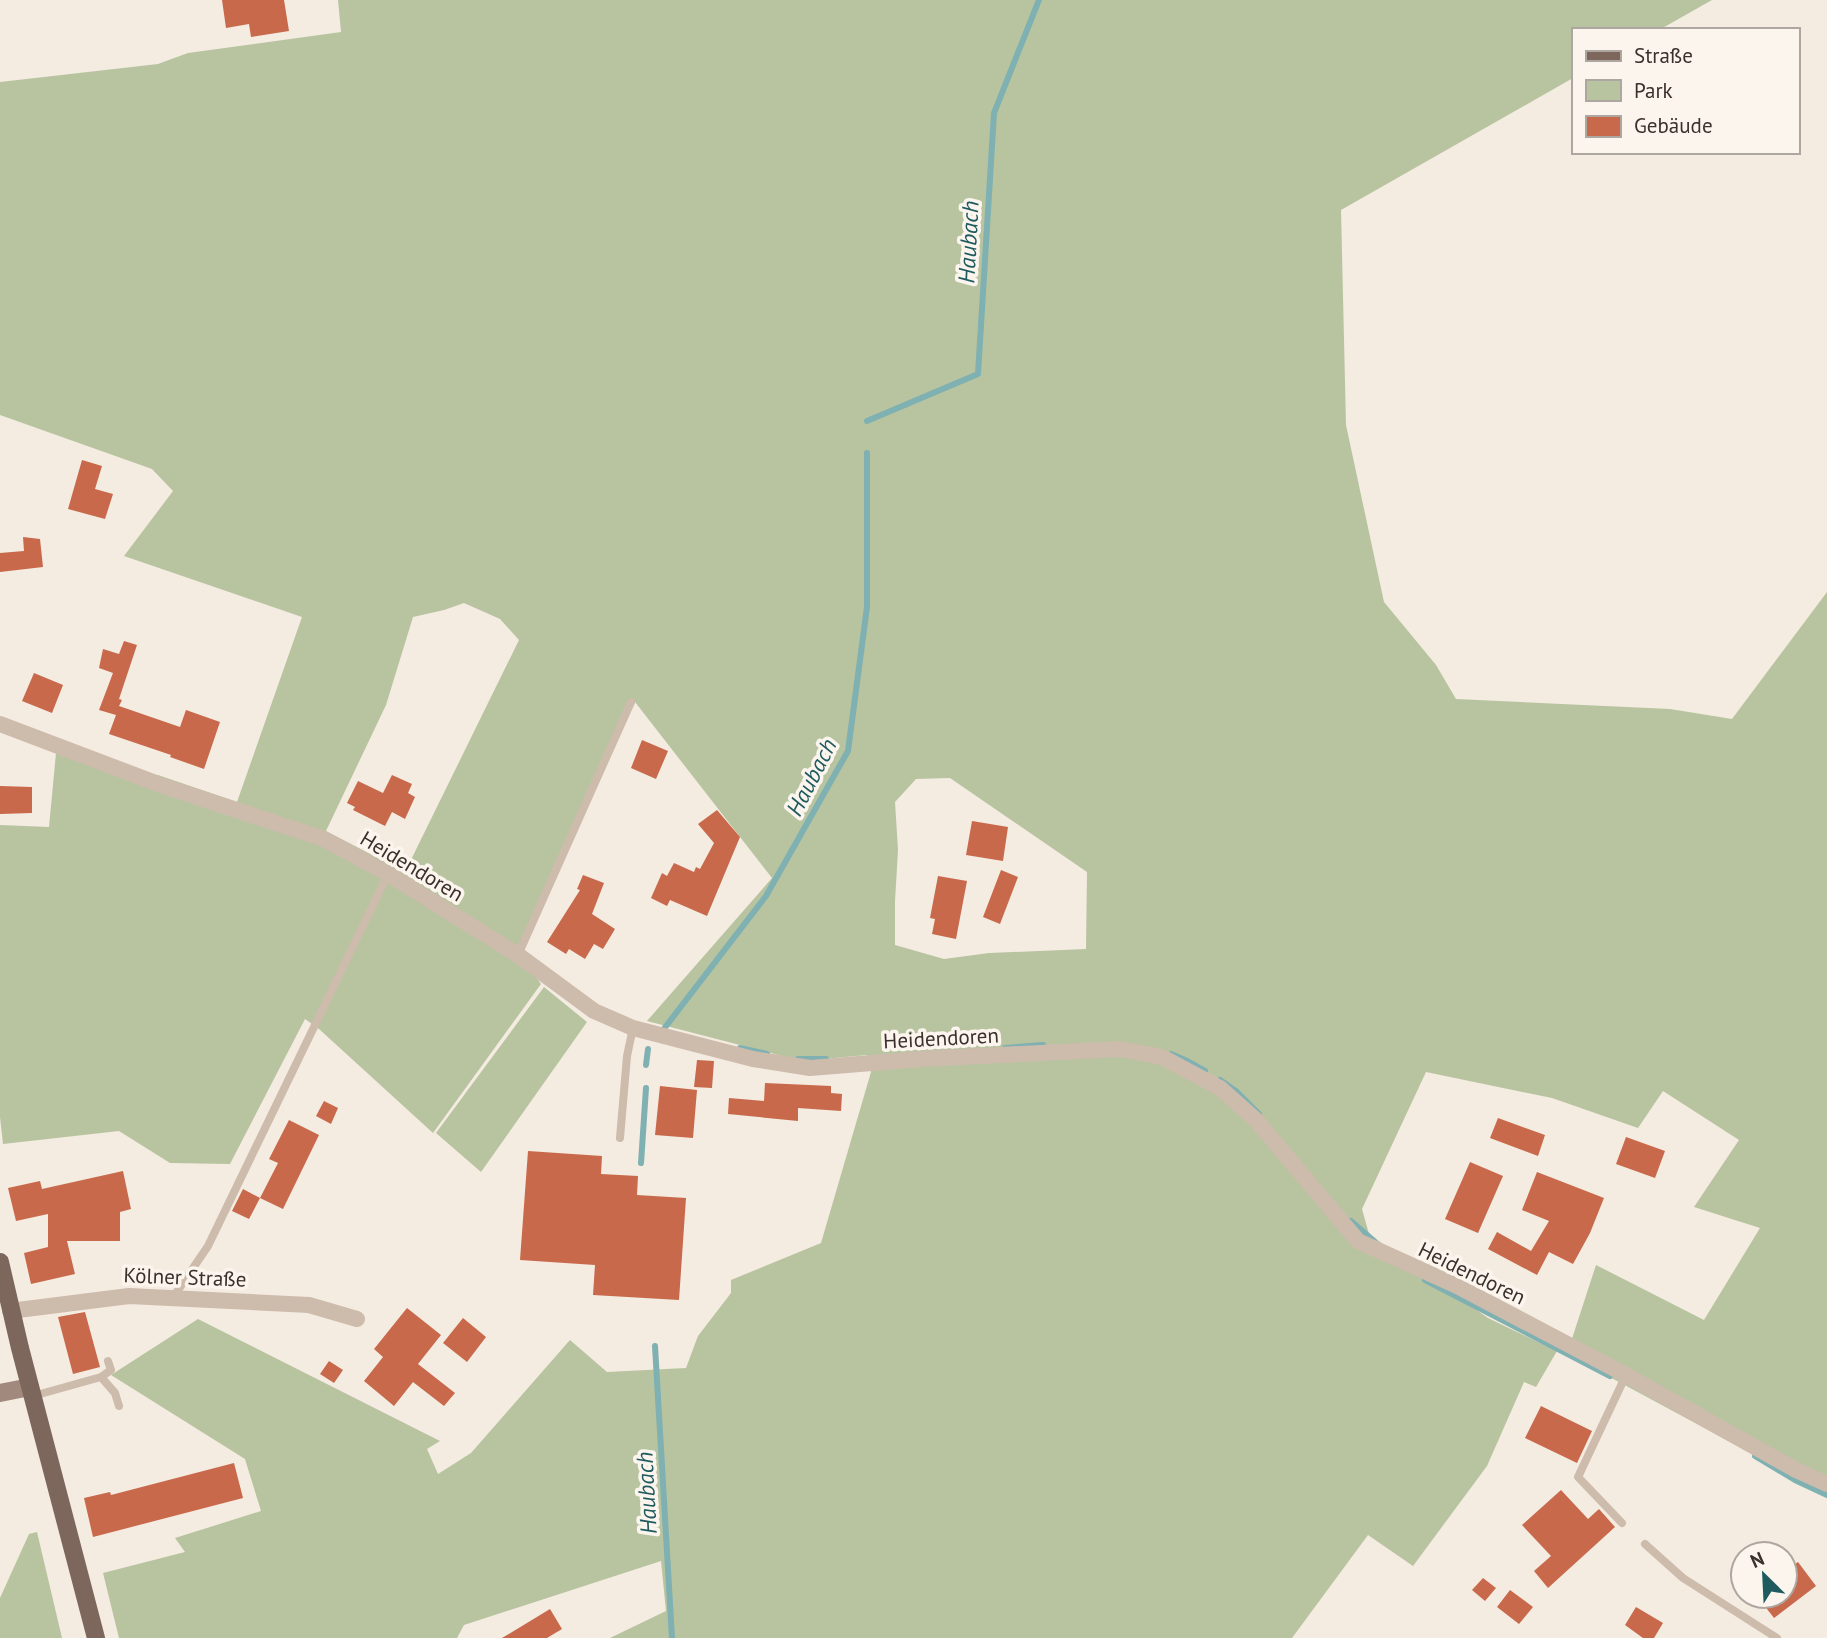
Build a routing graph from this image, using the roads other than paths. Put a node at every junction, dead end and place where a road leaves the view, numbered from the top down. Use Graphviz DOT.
graph roads {
  1 [pos="631,702"];
  2 [pos="0,724"];
  3 [pos="388,874"];
  4 [pos="518,955"];
  5 [pos="633,1028"];
  6 [pos="620,1138"];
  7 [pos="0,1262"];
  8 [pos="172,1299"];
  9 [pos="10,1311"];
  10 [pos="357,1319"];
  11 [pos="108,1361"];
  12 [pos="1626,1375"];
  13 [pos="101,1377"];
  14 [pos="31,1392"];
  15 [pos="0,1394"];
  16 [pos="119,1406"];
  17 [pos="1827,1485"];
  18 [pos="1622,1523"];
  19 [pos="1645,1544"];
  20 [pos="96,1638"];
  21 [pos="1777,1638"];
  1 -- 4 [label="lane"];
  2 -- 3 [label="street, Heidendoren"];
  3 -- 4 [label="street, Heidendoren"];
  3 -- 8 [label="lane"];
  4 -- 5 [label="street, Heidendoren"];
  5 -- 6 [label="lane"];
  5 -- 12 [label="street, Heidendoren"];
  7 -- 9 [label="main road"];
  8 -- 9 [label="street, Kölner Straße"];
  8 -- 10 [label="street, Kölner Straße"];
  9 -- 14 [label="main road"];
  11 -- 13 [label="lane"];
  12 -- 17 [label="street, Heidendoren"];
  12 -- 18 [label="lane"];
  13 -- 14 [label="lane"];
  13 -- 16 [label="lane"];
  14 -- 15 [label="street"];
  14 -- 20 [label="main road"];
  19 -- 21 [label="lane"];
}
